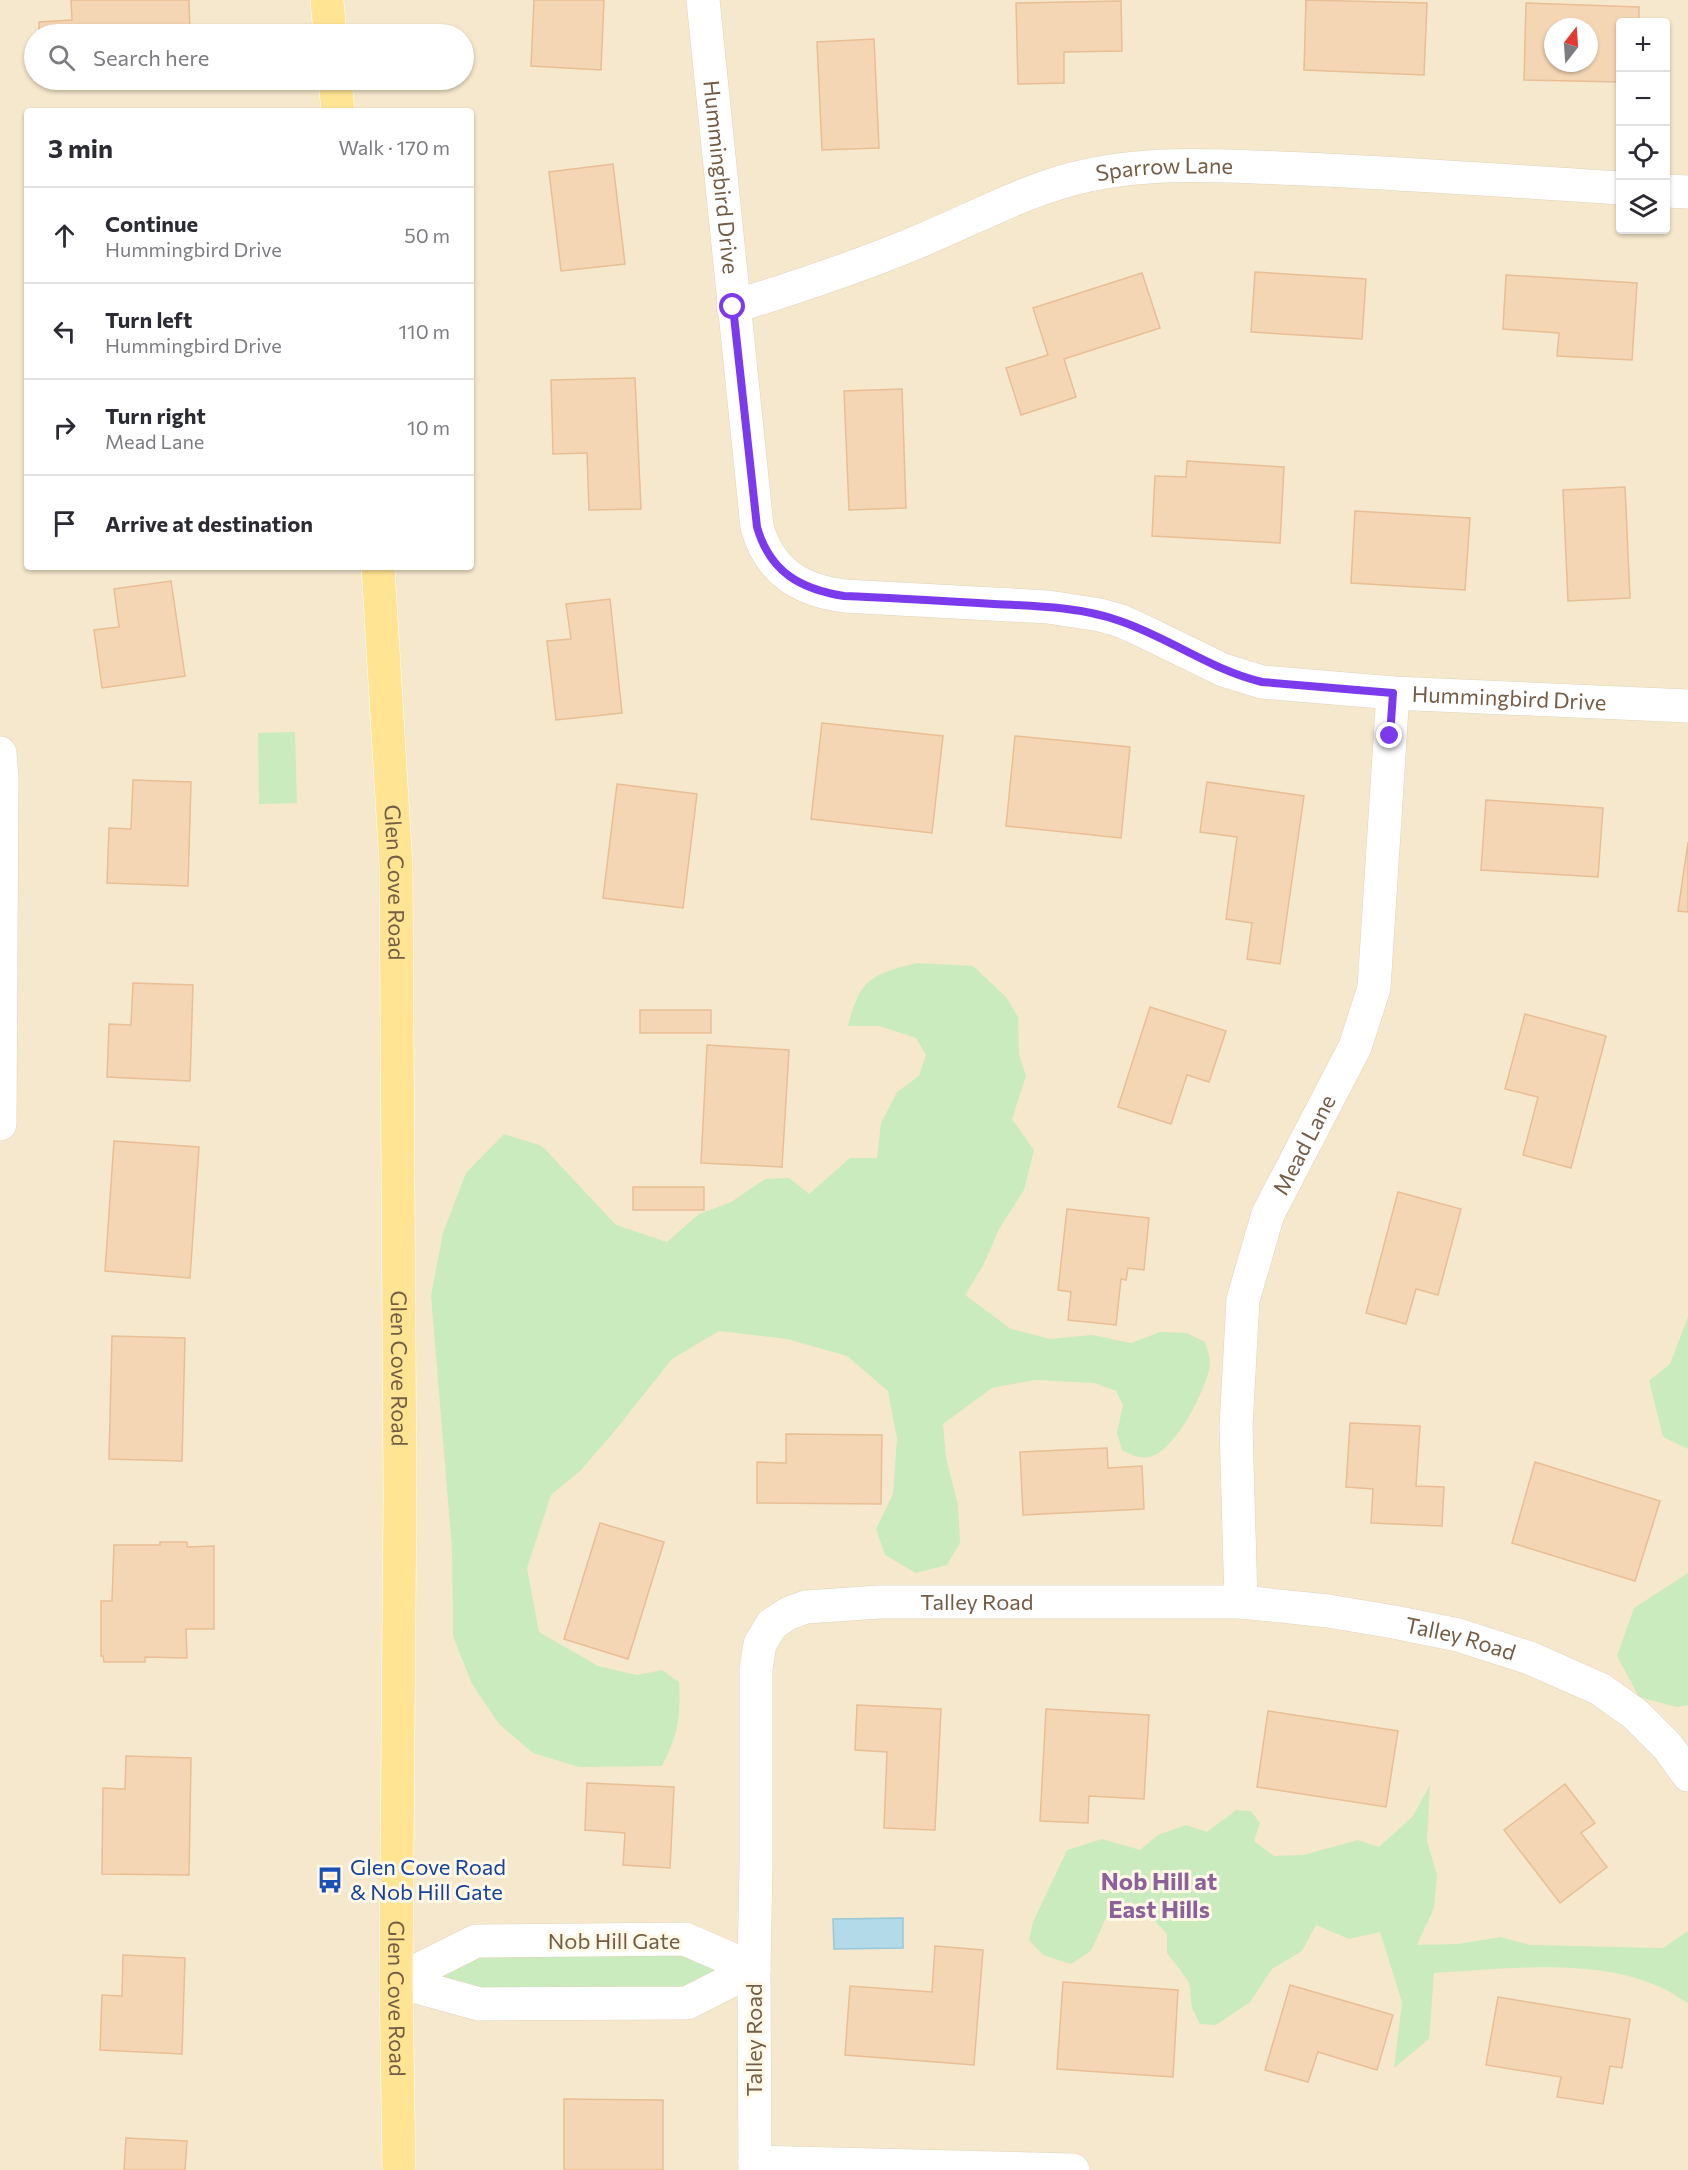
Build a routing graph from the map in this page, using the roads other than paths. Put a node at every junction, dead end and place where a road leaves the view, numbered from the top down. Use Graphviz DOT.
graph roads {
  1 [pos="327,0"];
  2 [pos="703,0"];
  3 [pos="329,24"];
  4 [pos="336,90"];
  5 [pos="338,108"];
  6 [pos="1616,188"];
  7 [pos="1670,191"];
  8 [pos="1688,192"];
  9 [pos="733,307"];
  10 [pos="378,570"];
  11 [pos="1393,693"];
  12 [pos="1688,706"];
  13 [pos="0,753"];
  14 [pos="0,1124"];
  15 [pos="1241,1602"];
  16 [pos="1688,1775"];
  17 [pos="754,1969"];
  18 [pos="396,1981"];
  19 [pos="755,2166"];
  20 [pos="399,2170"];
  21 [pos="1073,2170"];
  1 -- 3 [label="main road"];
  2 -- 9 [label="street, Hummingbird Drive"];
  4 -- 5 [label="main road"];
  6 -- 9 [label="street, Sparrow Lane"];
  7 -- 8 [label="street"];
  9 -- 11 [label="street, Hummingbird Drive"];
  10 -- 18 [label="main road, Glen Cove Road"];
  11 -- 12 [label="street, Hummingbird Drive"];
  11 -- 15 [label="street, Mead Lane"];
  13 -- 14 [label="street"];
  15 -- 16 [label="street, Talley Road"];
  15 -- 17 [label="street, Talley Road"];
  17 -- 18 [label="street"];
  17 -- 18 [label="street, Nob Hill Gate"];
  17 -- 19 [label="street, Talley Road"];
  18 -- 20 [label="main road, Glen Cove Road"];
  19 -- 21 [label="street"];
}
